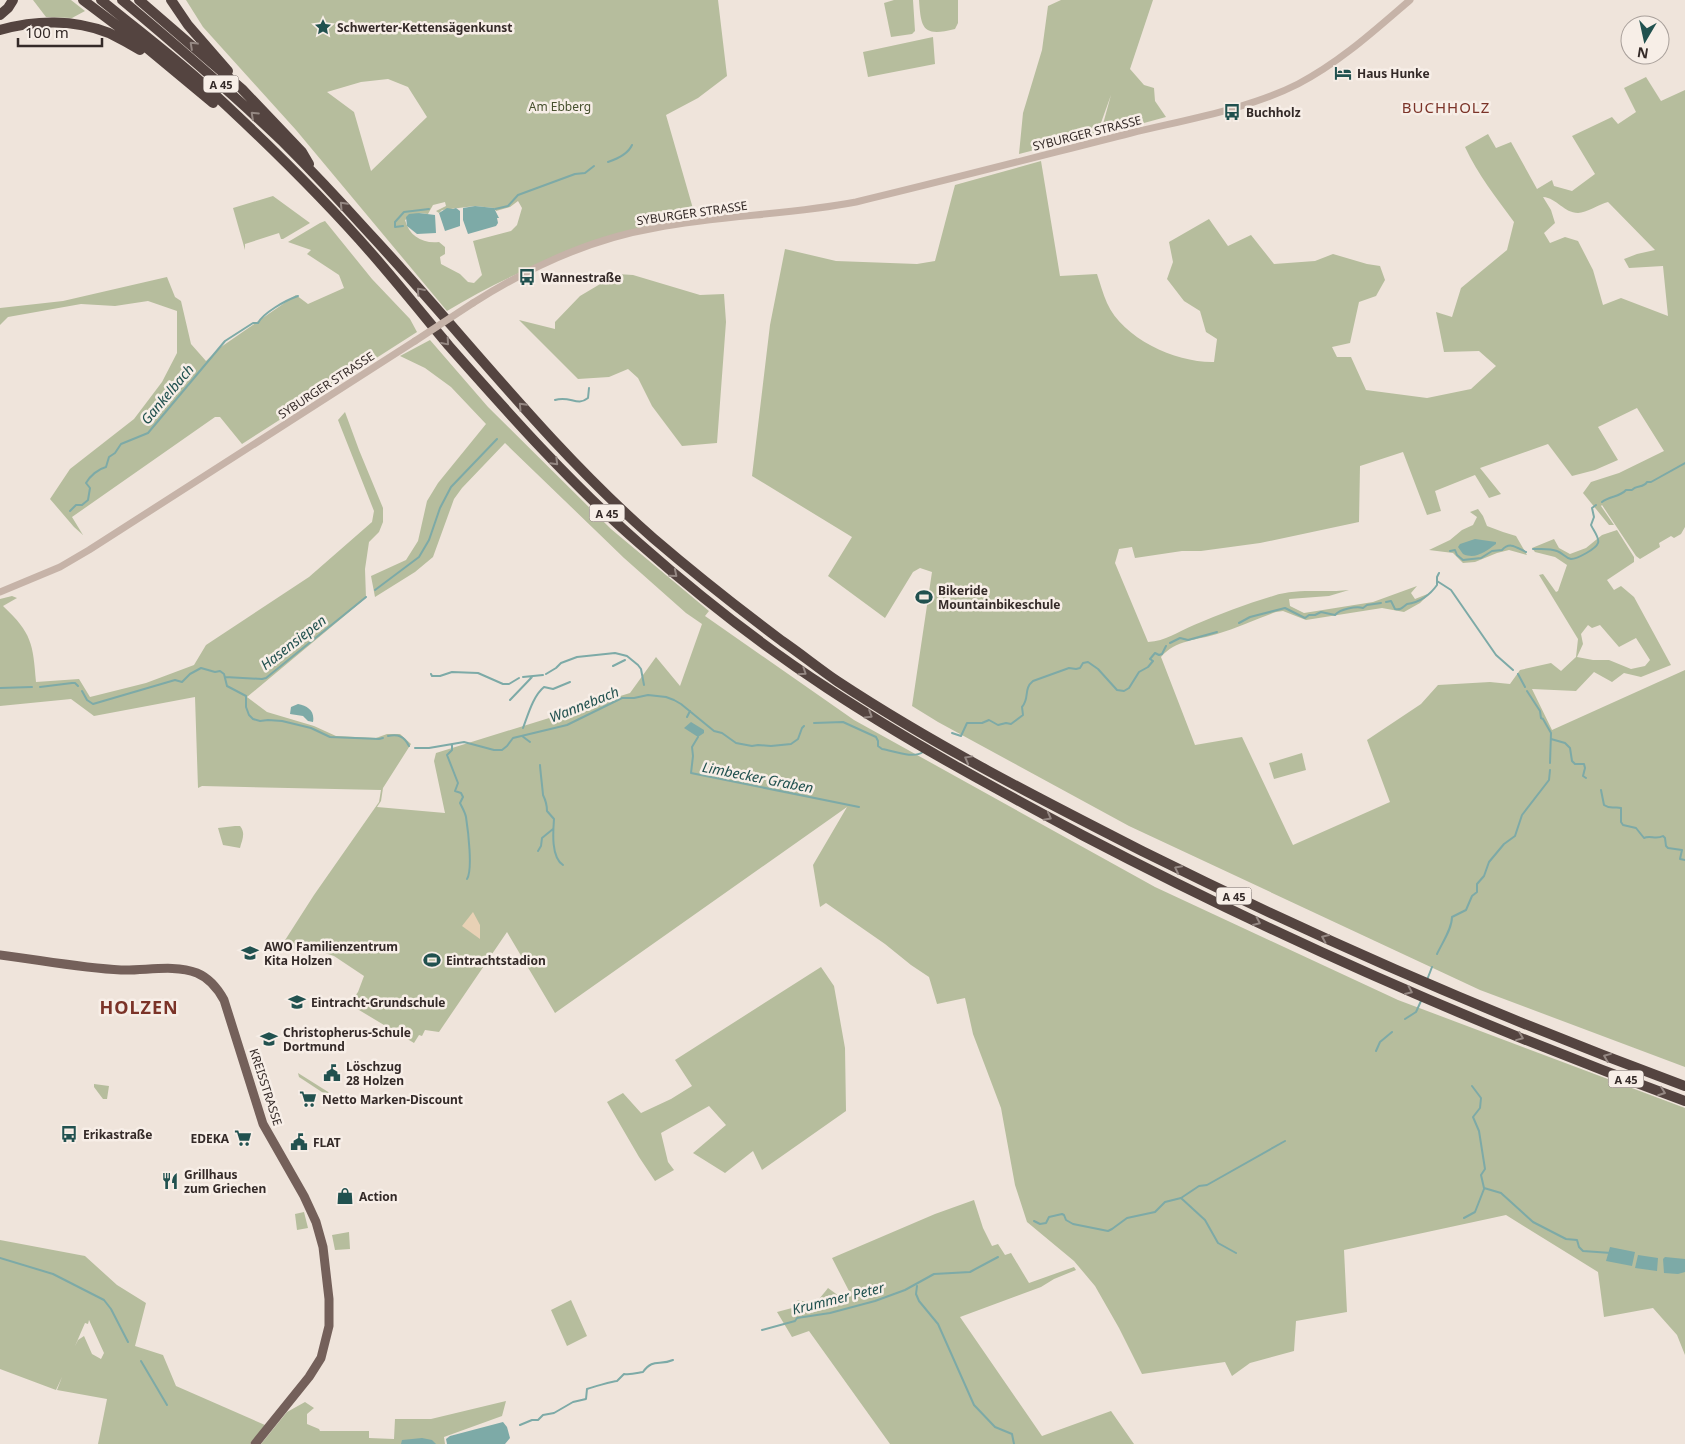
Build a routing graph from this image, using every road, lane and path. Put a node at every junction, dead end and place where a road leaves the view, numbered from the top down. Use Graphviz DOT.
graph roads {
  1 [pos="13,0"];
  2 [pos="84,0"];
  3 [pos="101,0"];
  4 [pos="122,0"];
  5 [pos="139,0"];
  6 [pos="171,0"];
  7 [pos="1410,0"];
  8 [pos="0,15"];
  9 [pos="0,30"];
  10 [pos="191,84"];
  11 [pos="242,89"];
  12 [pos="314,174"];
  13 [pos="415,305"];
  14 [pos="0,592"];
  15 [pos="0,954"];
  16 [pos="1685,1086"];
  17 [pos="1685,1101"];
  18 [pos="255,1444"];
  1 -- 8 [label="highway"];
  2 -- 10 [label="highway"];
  3 -- 13 [label="highway, A 45"];
  12 -- 4 [label="highway, A 45, one-way"];
  11 -- 5 [label="highway, one-way"];
  6 -- 11 [label="highway"];
  7 -- 14 [label="street, SYBURGER STRASSE, bridge"];
  9 -- 10 [label="highway"];
  10 -- 13 [label="highway"];
  11 -- 12 [label="highway"];
  16 -- 12 [label="highway, A 45, one-way"];
  13 -- 17 [label="highway, A 45, one-way"];
  15 -- 18 [label="main road, KREISSTRASSE"];
}
